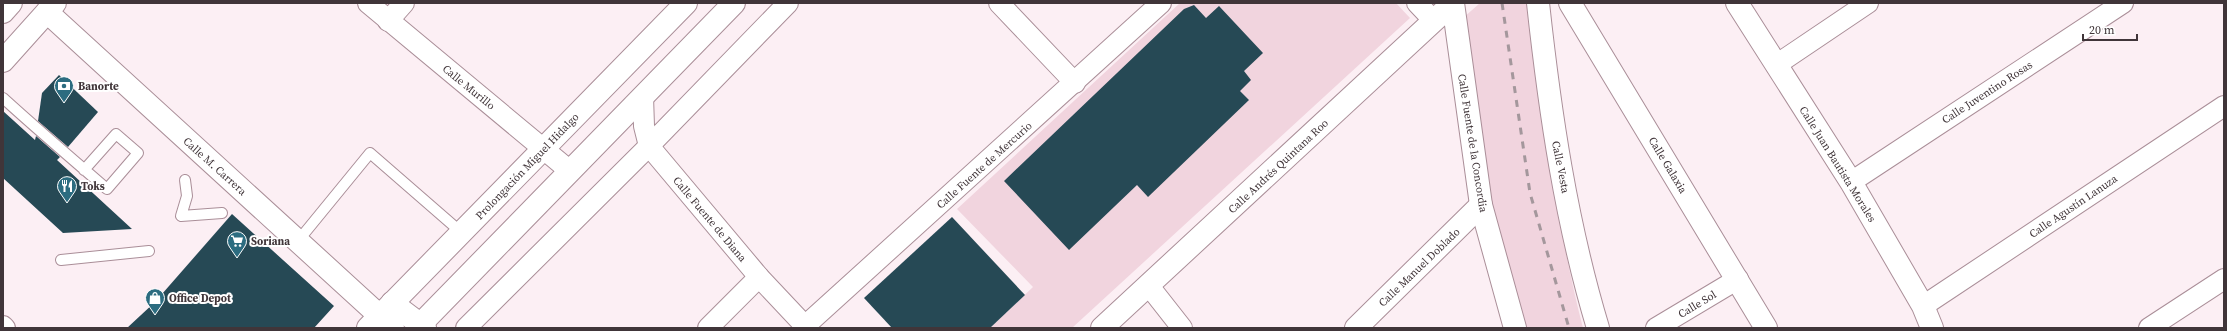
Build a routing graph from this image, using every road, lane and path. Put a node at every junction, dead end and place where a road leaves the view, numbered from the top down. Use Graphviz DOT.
graph roads {
  1 [pos="11,3"];
  2 [pos="368,3"];
  3 [pos="404,3"];
  4 [pos="686,3"];
  5 [pos="734,3"];
  6 [pos="788,3"];
  7 [pos="999,3"];
  8 [pos="1161,3"];
  9 [pos="1417,3"];
  10 [pos="1453,3"];
  11 [pos="1538,3"];
  12 [pos="1570,3"];
  13 [pos="1737,3"];
  14 [pos="1868,3"];
  15 [pos="2123,3"];
  16 [pos="47,6"];
  17 [pos="3,12"];
  18 [pos="388,21"];
  19 [pos="1434,21"];
  20 [pos="3,61"];
  21 [pos="1776,65"];
  22 [pos="1075,83"];
  23 [pos="643,96"];
  24 [pos="3,98"];
  25 [pos="2224,106"];
  26 [pos="649,146"];
  27 [pos="544,148"];
  28 [pos="84,170"];
  29 [pos="570,171"];
  30 [pos="185,180"];
  31 [pos="1851,182"];
  32 [pos="1481,205"];
  33 [pos="222,213"];
  34 [pos="462,233"];
  35 [pos="298,241"];
  36 [pos="149,251"];
  37 [pos="61,260"];
  38 [pos="759,277"];
  39 [pos="2224,278"];
  40 [pos="1738,279"];
  41 [pos="1149,286"];
  42 [pos="1923,306"];
  43 [pos="383,319"];
  44 [pos="421,327"];
  45 [pos="806,327"];
  46 [pos="466,328"];
  47 [pos="708,328"];
  48 [pos="1102,328"];
  49 [pos="1182,328"];
  50 [pos="1356,328"];
  51 [pos="1515,328"];
  52 [pos="1598,328"];
  53 [pos="1656,328"];
  54 [pos="1766,328"];
  55 [pos="1932,328"];
  56 [pos="2149,328"];
  1 -- 17 [label="main road"];
  2 -- 18 [label="street, Calle Murillo"];
  3 -- 18 [label="street"];
  4 -- 27 [label="main road, Prolongación Miguel Hidalgo"];
  5 -- 23 [label="main road"];
  6 -- 26 [label="street"];
  7 -- 22 [label="street"];
  8 -- 22 [label="street, Calle Fuente de Mercurio"];
  9 -- 19 [label="street"];
  10 -- 19 [label="main road, Calle Andrés Quintana Roo"];
  10 -- 32 [label="main road, Calle Fuente de la Concordia"];
  11 -- 52 [label="main road, Calle Vesta"];
  12 -- 40 [label="main road, Calle Galaxia"];
  13 -- 21 [label="main road, Calle Juan Bautista Morales"];
  14 -- 21 [label="street"];
  15 -- 31 [label="street, Calle Juventino Rosas"];
  16 -- 20 [label="main road"];
  16 -- 35 [label="main road, Calle M. Carrera"];
  18 -- 27 [label="street, Calle Murillo"];
  19 -- 41 [label="main road, Calle Andrés Quintana Roo"];
  21 -- 31 [label="main road, Calle Juan Bautista Morales"];
  22 -- 45 [label="street, Calle Fuente de Mercurio"];
  23 -- 26 [label="street, Calle Fuente de Diana"];
  23 -- 29 [label="main road"];
  24 -- 28 [label="lane"];
  25 -- 42 [label="street, Calle Agustín Lanuza"];
  26 -- 38 [label="street, Calle Fuente de Diana"];
  26 -- 46 [label="street"];
  27 -- 29 [label="street, Calle Murillo"];
  27 -- 34 [label="main road, Prolongación Miguel Hidalgo"];
  28 -- 28 [label="lane"];
  29 -- 44 [label="main road"];
  30 -- 33 [label="lane"];
  31 -- 42 [label="main road, Calle Juan Bautista Morales"];
  32 -- 50 [label="main road, Calle Manuel Doblado"];
  32 -- 51 [label="main road, Calle Fuente de la Concordia"];
  34 -- 35 [label="lane"];
  34 -- 43 [label="main road, Prolongación Miguel Hidalgo"];
  35 -- 43 [label="main road, Calle M. Carrera"];
  36 -- 37 [label="lane"];
  38 -- 45 [label="street, Calle Fuente de Diana"];
  38 -- 47 [label="street"];
  39 -- 56 [label="street"];
  40 -- 53 [label="street, Calle Sol"];
  40 -- 54 [label="main road, Calle Galaxia"];
  41 -- 48 [label="main road, Calle Andrés Quintana Roo"];
  41 -- 49 [label="street"];
  42 -- 55 [label="main road, Calle Juan Bautista Morales"];
  43 -- 44 [label="main road, Calle M. Carrera"];
}
